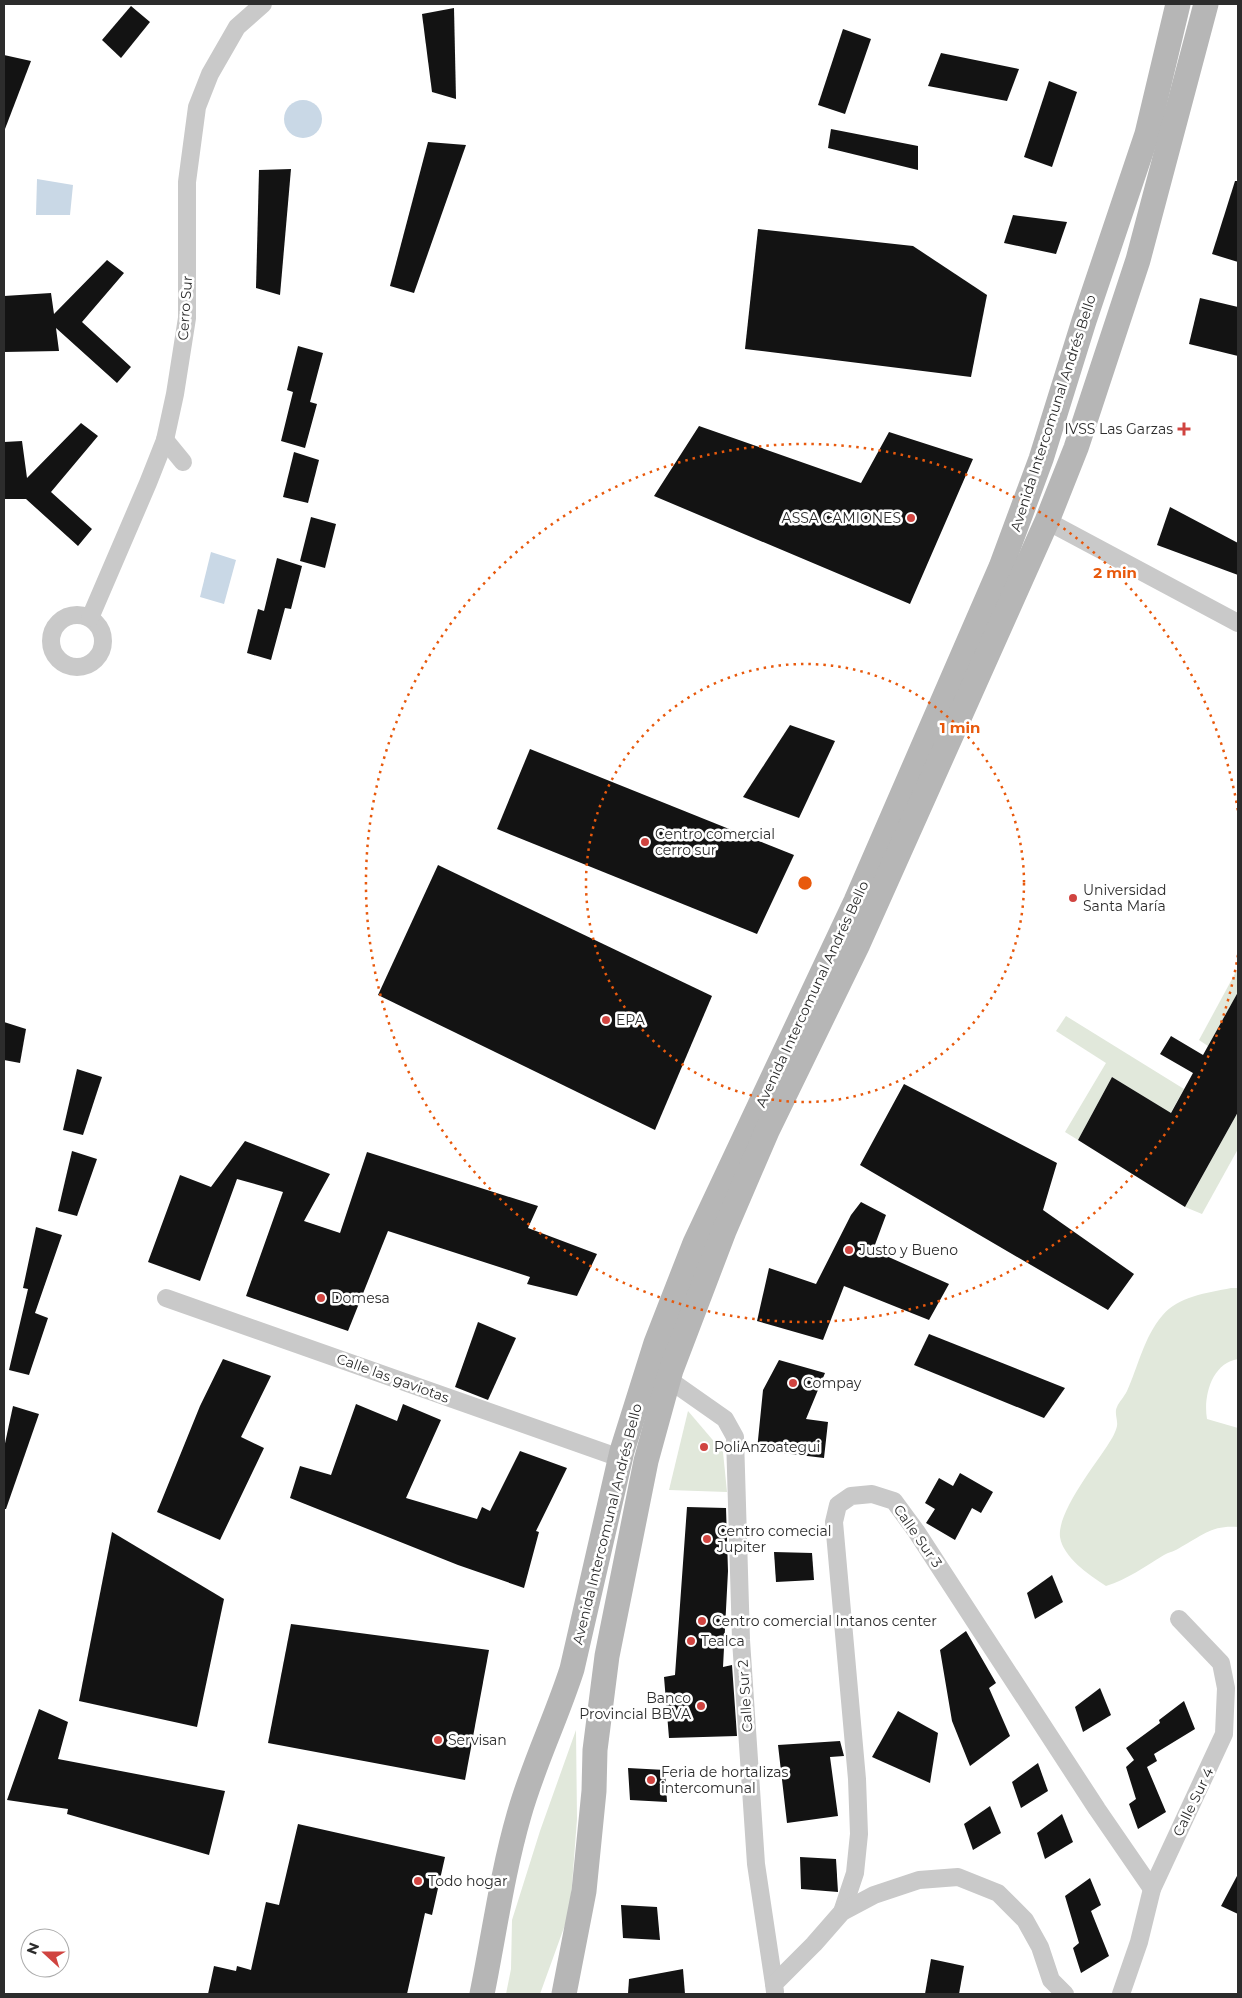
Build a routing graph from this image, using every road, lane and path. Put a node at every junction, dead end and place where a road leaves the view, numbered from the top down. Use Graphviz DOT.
graph roads {
  1 [pos="263,4"];
  2 [pos="1178,4"];
  3 [pos="1206,4"];
  4 [pos="165,440"];
  5 [pos="183,462"];
  6 [pos="1048,521"];
  7 [pos="90,618"];
  8 [pos="1238,623"];
  9 [pos="166,1298"];
  10 [pos="668,1379"];
  11 [pos="620,1458"];
  12 [pos="1180,1619"];
  13 [pos="1152,1888"];
  14 [pos="842,1912"];
  15 [pos="774,1989"];
  16 [pos="482,1994"];
  17 [pos="564,1994"];
  18 [pos="1065,1994"];
  19 [pos="1121,1994"];
  1 -- 4 [label="street, Cerro Sur"];
  2 -- 11 [label="main road, Avenida Intercomunal Andrés Bello"];
  3 -- 6 [label="main road, Avenida Intercomunal Andrés Bello"];
  4 -- 5 [label="street"];
  4 -- 7 [label="street, Cerro Sur"];
  6 -- 8 [label="street"];
  6 -- 10 [label="main road, Avenida Intercomunal Andrés Bello"];
  9 -- 11 [label="street, Calle las gaviotas"];
  10 -- 15 [label="street, Calle Sur 2"];
  10 -- 17 [label="main road, Avenida Intercomunal Andrés Bello"];
  11 -- 16 [label="main road, Avenida Intercomunal Andrés Bello"];
  12 -- 13 [label="street, Calle Sur 4"];
  13 -- 14 [label="street, Calle Sur 3"];
  13 -- 19 [label="street, Calle Sur 4"];
  14 -- 15 [label="street"];
  14 -- 18 [label="street"];
}
